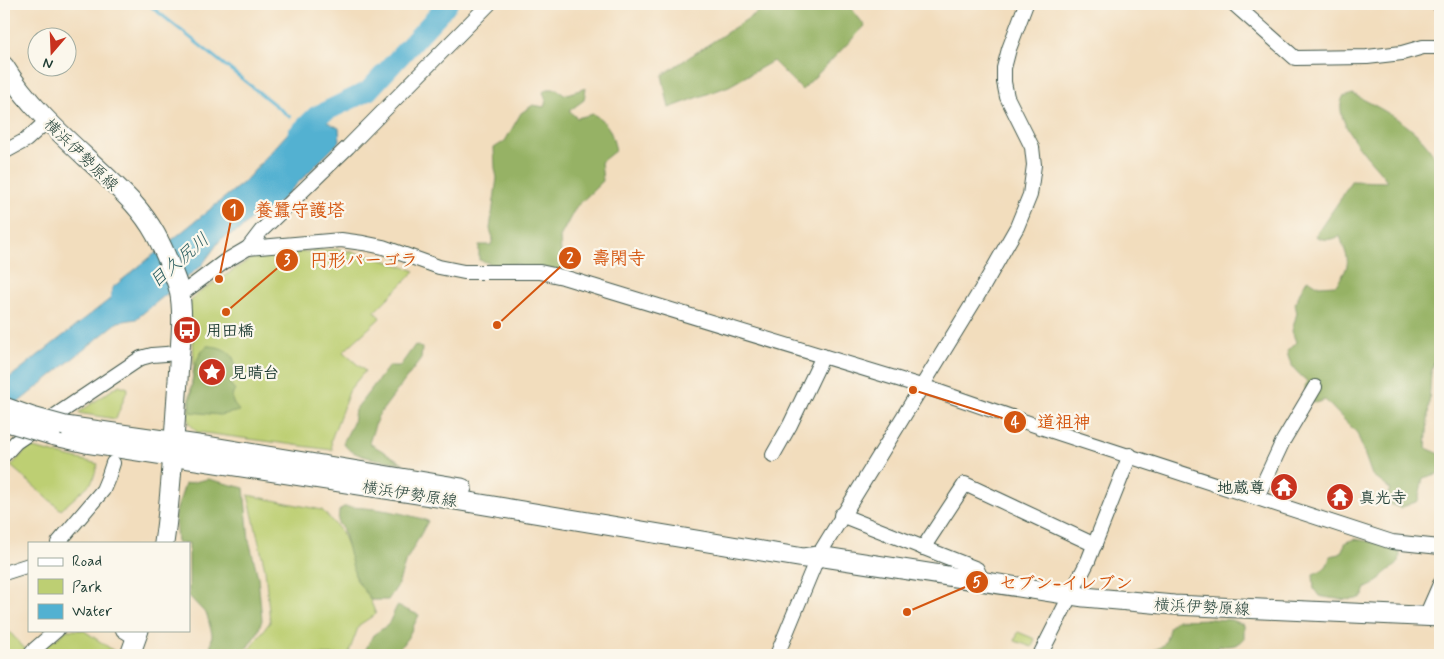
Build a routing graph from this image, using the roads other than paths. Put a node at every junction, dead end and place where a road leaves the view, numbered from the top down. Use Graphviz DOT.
graph roads {
  1 [pos="489,4"];
  2 [pos="1026,4"];
  3 [pos="1234,4"];
  4 [pos="1440,47"];
  5 [pos="4,66"];
  6 [pos="47,121"];
  7 [pos="4,152"];
  8 [pos="248,248"];
  9 [pos="180,294"];
  10 [pos="179,353"];
  11 [pos="823,356"];
  12 [pos="923,386"];
  13 [pos="1315,387"];
  14 [pos="4,407"];
  15 [pos="4,421"];
  16 [pos="58,431"];
  17 [pos="173,449"];
  18 [pos="4,455"];
  19 [pos="773,455"];
  20 [pos="1130,456"];
  21 [pos="113,463"];
  22 [pos="1257,497"];
  23 [pos="842,515"];
  24 [pos="59,542"];
  25 [pos="164,542"];
  26 [pos="1095,545"];
  27 [pos="1440,547"];
  28 [pos="923,548"];
  29 [pos="818,556"];
  30 [pos="28,565"];
  31 [pos="4,573"];
  32 [pos="982,581"];
  33 [pos="1440,584"];
  34 [pos="1072,596"];
  35 [pos="1433,617"];
  36 [pos="55,632"];
  37 [pos="30,655"];
  38 [pos="777,655"];
  39 [pos="1040,655"];
  1 -- 8 [label="street"];
  2 -- 12 [label="street"];
  3 -- 4 [label="street"];
  5 -- 6 [label="main road, 横浜伊勢原線"];
  6 -- 7 [label="street"];
  6 -- 9 [label="main road, 横浜伊勢原線"];
  8 -- 9 [label="street"];
  8 -- 11 [label="street"];
  9 -- 10 [label="main road"];
  10 -- 17 [label="main road"];
  10 -- 18 [label="street"];
  11 -- 12 [label="street"];
  11 -- 19 [label="street"];
  12 -- 20 [label="street"];
  12 -- 23 [label="street"];
  13 -- 22 [label="street"];
  14 -- 16 [label="main road, 横浜伊勢原線, bridge"];
  15 -- 16 [label="main road, 横浜伊勢原線, bridge"];
  16 -- 17 [label="main road, 横浜伊勢原線"];
  17 -- 25 [label="main road"];
  17 -- 29 [label="main road, 横浜伊勢原線"];
  20 -- 22 [label="street"];
  20 -- 26 [label="street"];
  21 -- 24 [label="street"];
  22 -- 27 [label="street"];
  23 -- 28 [label="street"];
  23 -- 29 [label="street"];
  26 -- 28 [label="street"];
  26 -- 34 [label="street"];
  28 -- 32 [label="street"];
  29 -- 32 [label="main road, 横浜伊勢原線"];
  29 -- 38 [label="street"];
  30 -- 31 [label="street"];
  32 -- 34 [label="main road, 横浜伊勢原線"];
  33 -- 35 [label="street"];
  34 -- 35 [label="main road, 横浜伊勢原線"];
  34 -- 39 [label="street"];
  36 -- 37 [label="street"];
}
